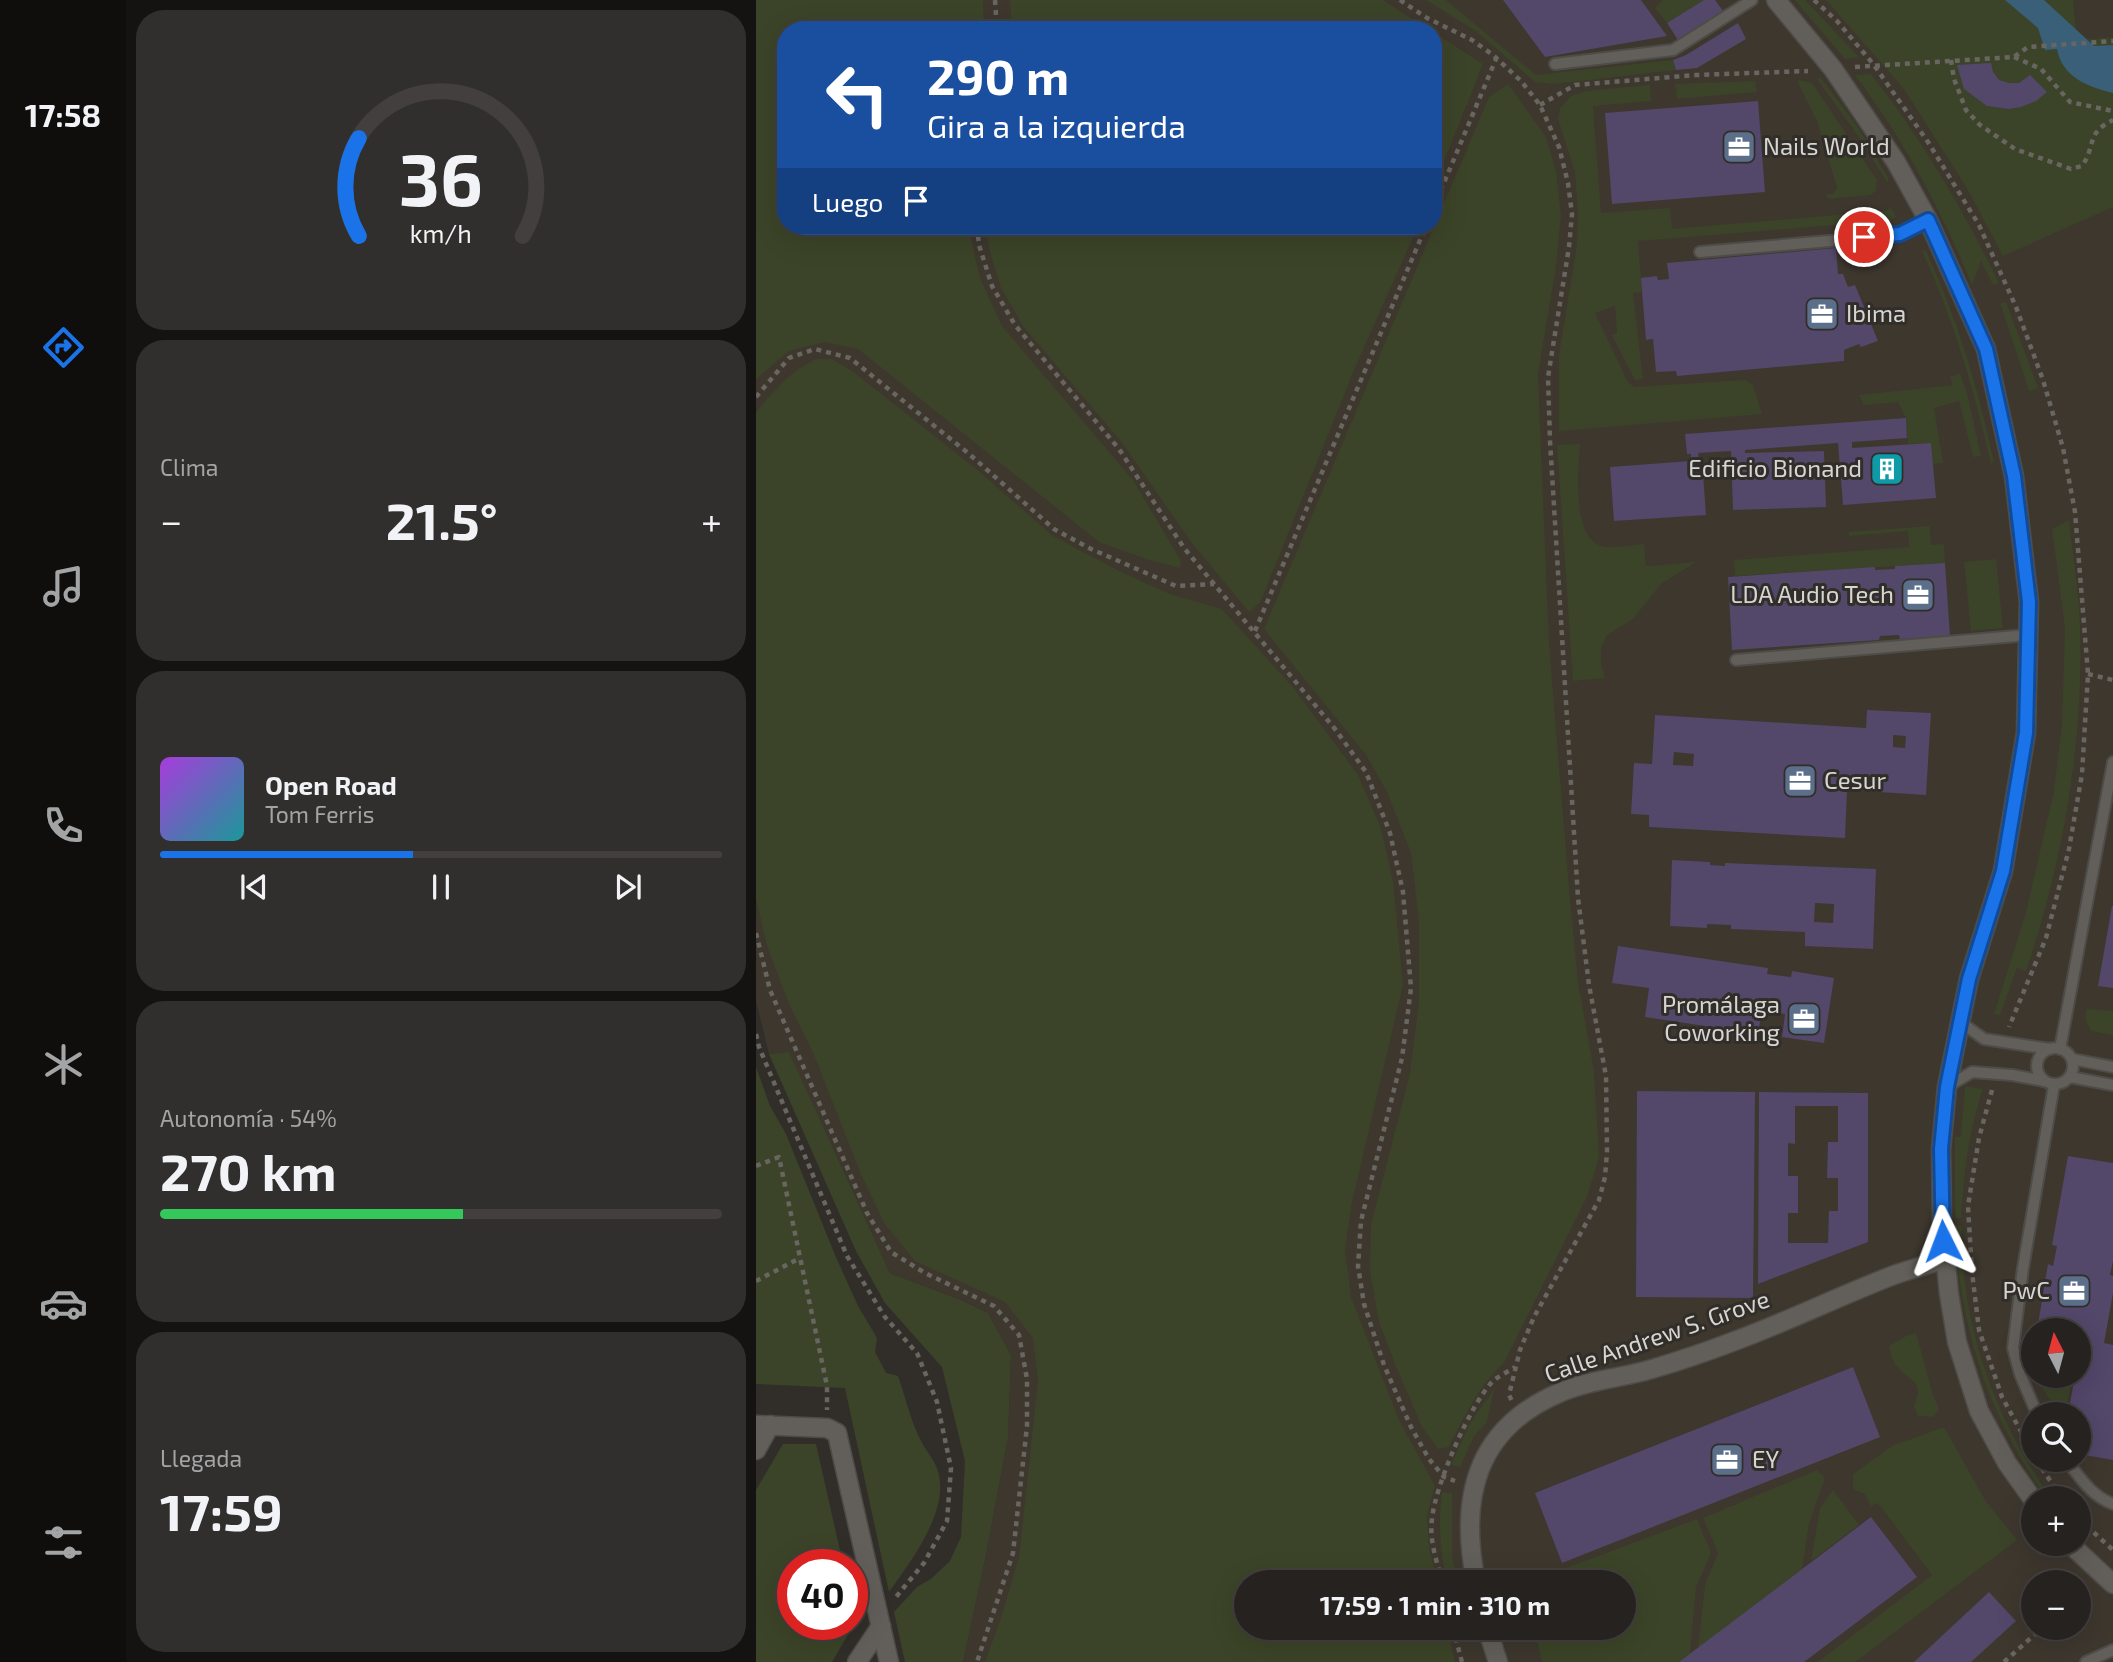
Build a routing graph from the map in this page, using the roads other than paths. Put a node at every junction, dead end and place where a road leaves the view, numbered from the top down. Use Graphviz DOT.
graph roads {
  1 [pos="1752,0"];
  2 [pos="1776,0"];
  3 [pos="1555,64"];
  4 [pos="1928,220"];
  5 [pos="1700,251"];
  6 [pos="2028,635"];
  7 [pos="1737,660"];
  8 [pos="2113,762"];
  9 [pos="1959,1021"];
  10 [pos="2055,1049"];
  11 [pos="2072,1059"];
  12 [pos="2113,1067"];
  13 [pos="2070,1077"];
  14 [pos="2049,1083"];
  15 [pos="2113,1085"];
  16 [pos="1947,1087"];
  17 [pos="1945,1259"];
  18 [pos="2032,1402"];
  19 [pos="763,1425"];
  20 [pos="756,1450"];
  21 [pos="2075,1472"];
  22 [pos="2023,1486"];
  23 [pos="2113,1504"];
  24 [pos="2083,1556"];
  25 [pos="1473,1570"];
  26 [pos="2113,1584"];
  27 [pos="881,1626"];
  28 [pos="1491,1640"];
  29 [pos="2113,1650"];
  30 [pos="857,1662"];
  31 [pos="889,1662"];
  32 [pos="1498,1662"];
  33 [pos="2086,1662"];
  1 -- 3 [label="lane"];
  2 -- 4 [label="street"];
  4 -- 5 [label="lane"];
  4 -- 6 [label="street"];
  6 -- 7 [label="lane"];
  6 -- 9 [label="street"];
  8 -- 10 [label="lane"];
  9 -- 10 [label="lane"];
  9 -- 16 [label="street"];
  10 -- 11 [label="lane"];
  10 -- 14 [label="lane"];
  11 -- 12 [label="lane"];
  11 -- 13 [label="lane"];
  13 -- 14 [label="lane"];
  13 -- 15 [label="lane"];
  14 -- 16 [label="lane"];
  14 -- 18 [label="lane"];
  16 -- 17 [label="street"];
  17 -- 22 [label="street"];
  17 -- 25 [label="street, Calle Andrew S. Grove"];
  19 -- 20 [label="street"];
  19 -- 27 [label="street"];
  21 -- 23 [label="lane"];
  24 -- 26 [label="street"];
  27 -- 30 [label="street"];
  27 -- 31 [label="street"];
  28 -- 32 [label="street"];
  29 -- 33 [label="lane"];
}
